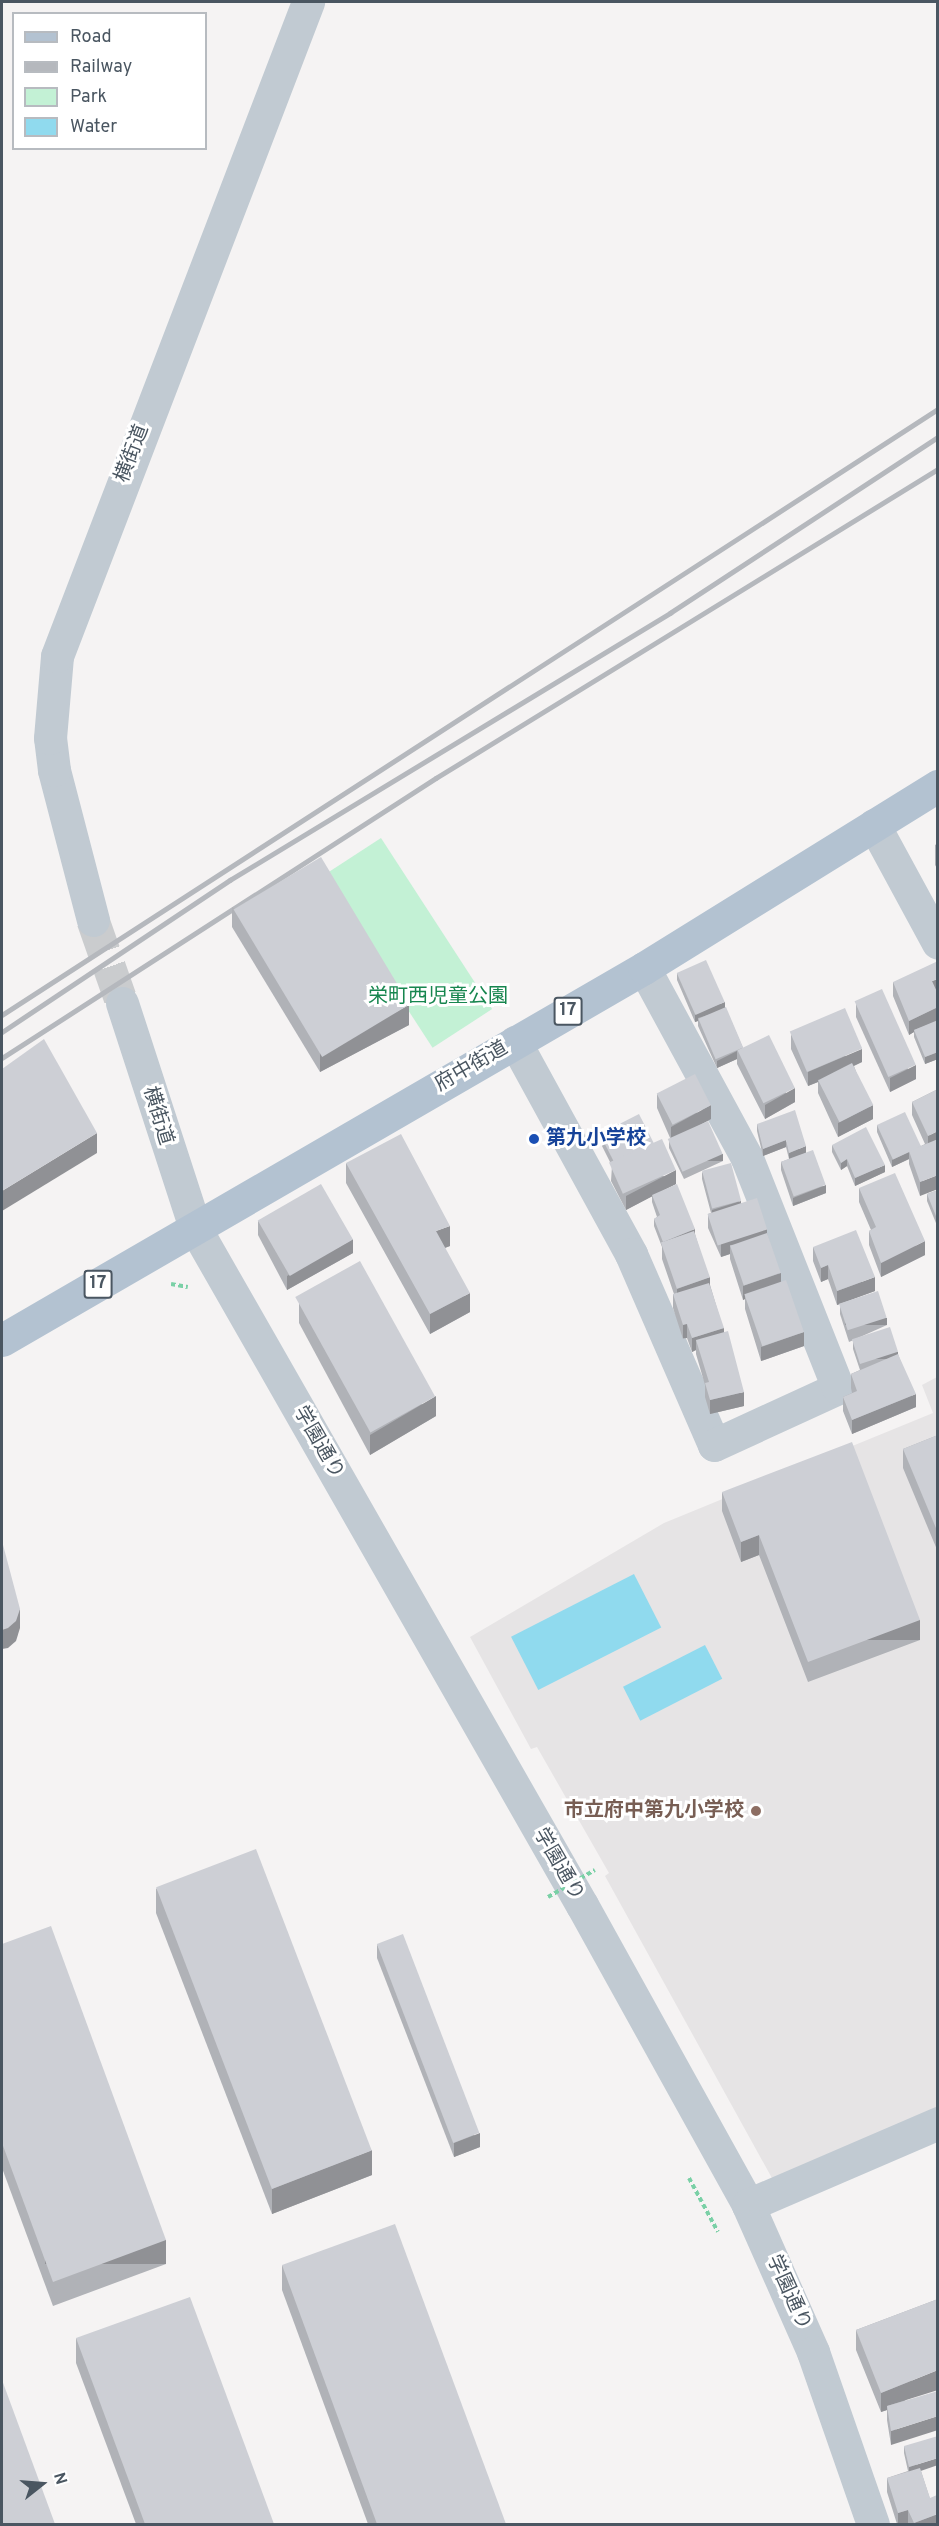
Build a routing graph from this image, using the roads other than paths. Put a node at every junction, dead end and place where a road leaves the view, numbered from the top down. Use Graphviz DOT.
graph roads {
  1 [pos="308,2"];
  2 [pos="938,786"];
  3 [pos="874,825"];
  4 [pos="93,920"];
  5 [pos="938,943"];
  6 [pos="644,968"];
  7 [pos="122,1003"];
  8 [pos="514,1042"];
  9 [pos="195,1228"];
  10 [pos="2,1340"];
  11 [pos="938,2123"];
  12 [pos="748,2205"];
  13 [pos="873,2524"];
  1 -- 4 [label="street, 横街道"];
  2 -- 3 [label="main road, 府中街道 / 17"];
  3 -- 5 [label="street"];
  3 -- 6 [label="main road, 府中街道 / 17"];
  6 -- 8 [label="main road, 府中街道 / 17"];
  6 -- 8 [label="street"];
  7 -- 9 [label="street, 横街道"];
  8 -- 9 [label="main road, 府中街道 / 17"];
  9 -- 10 [label="main road, 府中街道 / 17"];
  9 -- 12 [label="street, 学園通り"];
  11 -- 12 [label="street"];
  12 -- 13 [label="street, 学園通り"];
}
